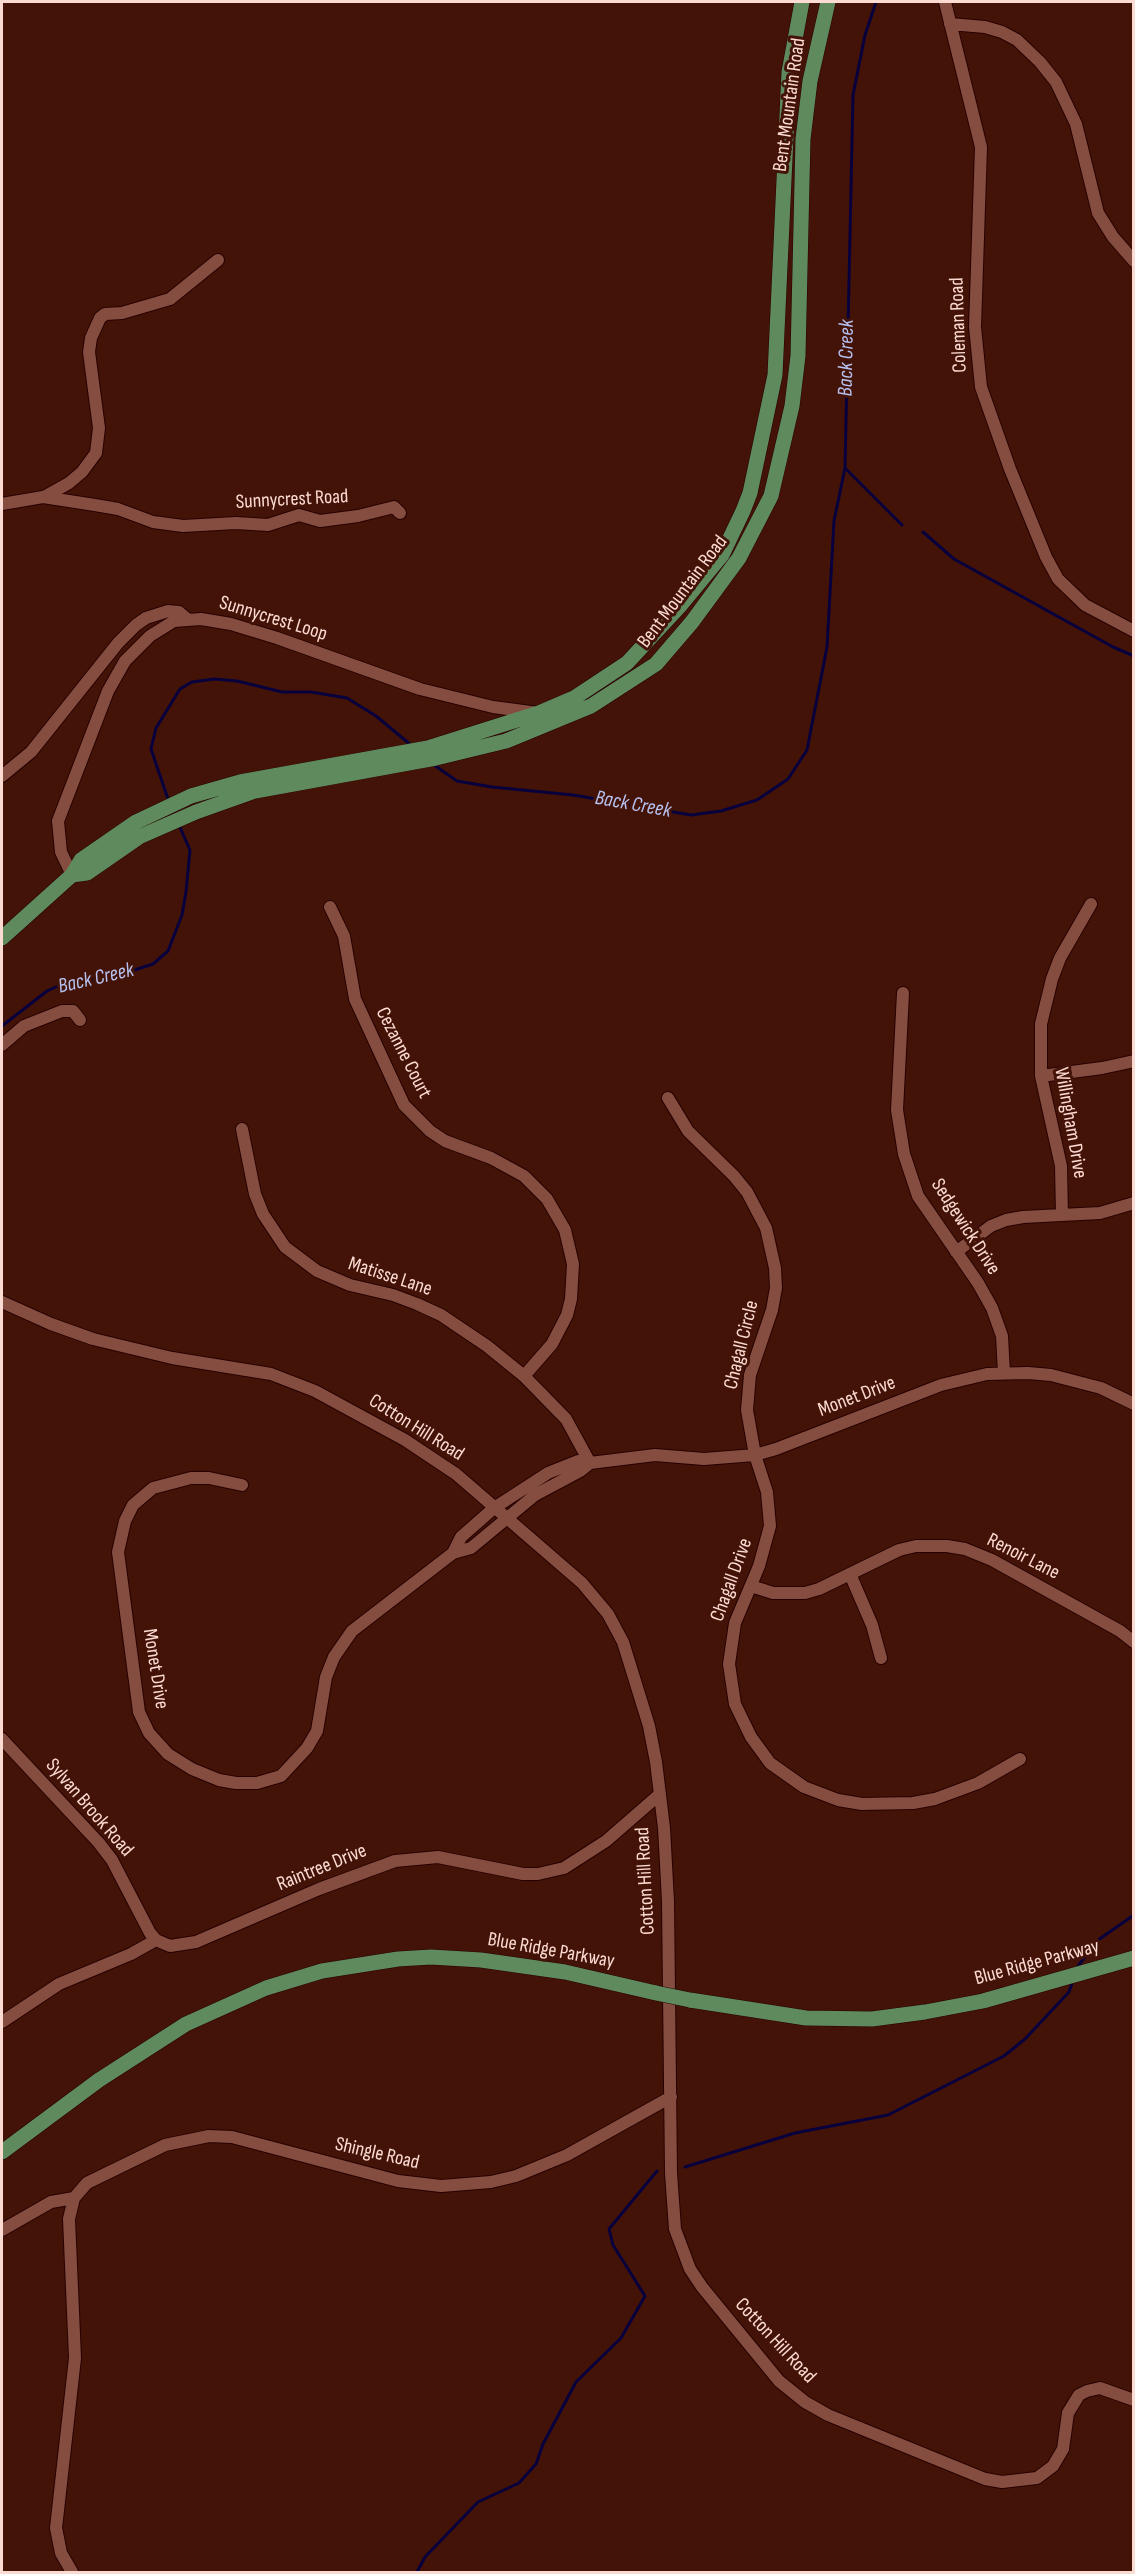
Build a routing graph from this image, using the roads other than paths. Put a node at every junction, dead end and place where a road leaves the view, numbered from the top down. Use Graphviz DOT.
graph roads {
  1 [pos="802,2"];
  2 [pos="828,2"];
  3 [pos="945,2"];
  4 [pos="950,24"];
  5 [pos="218,260"];
  6 [pos="1134,261"];
  7 [pos="43,497"];
  8 [pos="2,504"];
  9 [pos="400,513"];
  10 [pos="187,619"];
  11 [pos="1134,631"];
  12 [pos="539,713"];
  13 [pos="2,776"];
  14 [pos="90,861"];
  15 [pos="72,875"];
  16 [pos="1091,904"];
  17 [pos="330,907"];
  18 [pos="2,938"];
  19 [pos="903,993"];
  20 [pos="80,1020"];
  21 [pos="2,1045"];
  22 [pos="1134,1061"];
  23 [pos="1041,1076"];
  24 [pos="668,1098"];
  25 [pos="242,1129"];
  26 [pos="1134,1203"];
  27 [pos="1062,1215"];
  28 [pos="956,1252"];
  29 [pos="2,1302"];
  30 [pos="1004,1373"];
  31 [pos="524,1376"];
  32 [pos="1134,1404"];
  33 [pos="755,1455"];
  34 [pos="590,1463"];
  35 [pos="242,1485"];
  36 [pos="494,1508"];
  37 [pos="508,1519"];
  38 [pos="453,1553"];
  39 [pos="850,1574"];
  40 [pos="751,1586"];
  41 [pos="1134,1642"];
  42 [pos="881,1658"];
  43 [pos="2,1739"];
  44 [pos="1020,1759"];
  45 [pos="660,1794"];
  46 [pos="156,1940"];
  47 [pos="1134,1958"];
  48 [pos="2,2022"];
  49 [pos="671,2097"];
  50 [pos="2,2152"];
  51 [pos="74,2198"];
  52 [pos="2,2230"];
  53 [pos="1134,2400"];
  54 [pos="72,2572"];
  1 -- 12 [label="main road, Bent Mountain Road"];
  2 -- 14 [label="main road, Bent Mountain Road"];
  3 -- 4 [label="street, Coleman Road"];
  4 -- 6 [label="street"];
  4 -- 11 [label="street, Coleman Road"];
  5 -- 7 [label="street, Sunnycrest Road"];
  7 -- 8 [label="street, Sunnycrest Road"];
  7 -- 9 [label="street, Sunnycrest Road"];
  10 -- 12 [label="street, Sunnycrest Loop"];
  10 -- 13 [label="street"];
  10 -- 15 [label="street, Sunnycrest Loop"];
  12 -- 14 [label="main road, Bent Mountain Road"];
  14 -- 15 [label="main road, Bent Mountain Road"];
  15 -- 18 [label="main road, Bent Mountain Road"];
  16 -- 23 [label="street, Willingham Drive"];
  17 -- 31 [label="street, Cezanne Court"];
  19 -- 28 [label="street, Sedgewick Drive"];
  20 -- 21 [label="street"];
  22 -- 23 [label="street"];
  23 -- 27 [label="street, Willingham Drive"];
  24 -- 33 [label="street, Chagall Circle"];
  25 -- 31 [label="street, Matisse Lane"];
  26 -- 27 [label="street"];
  27 -- 28 [label="street"];
  28 -- 30 [label="street, Sedgewick Drive"];
  29 -- 36 [label="street, Cotton Hill Road"];
  30 -- 32 [label="street, Monet Drive"];
  30 -- 33 [label="street, Monet Drive"];
  31 -- 34 [label="street, Matisse Lane"];
  33 -- 34 [label="street, Monet Drive"];
  33 -- 40 [label="street, Chagall Drive"];
  34 -- 36 [label="street, Monet Drive"];
  34 -- 37 [label="street, Monet Drive"];
  35 -- 38 [label="street, Monet Drive"];
  36 -- 37 [label="street, Cotton Hill Road"];
  36 -- 38 [label="street, Monet Drive"];
  37 -- 38 [label="street, Monet Drive"];
  37 -- 45 [label="street, Cotton Hill Road"];
  39 -- 40 [label="street, Renoir Lane"];
  39 -- 41 [label="street, Renoir Lane"];
  39 -- 42 [label="street"];
  40 -- 44 [label="street, Chagall Drive"];
  43 -- 46 [label="street, Sylvan Brook Road"];
  45 -- 46 [label="street, Raintree Drive"];
  45 -- 49 [label="street, Cotton Hill Road"];
  46 -- 48 [label="street"];
  47 -- 50 [label="main road, Blue Ridge Parkway, bridge"];
  49 -- 51 [label="street, Shingle Road"];
  49 -- 53 [label="street, Cotton Hill Road"];
  51 -- 52 [label="street, Shingle Road"];
  51 -- 54 [label="street"];
}
